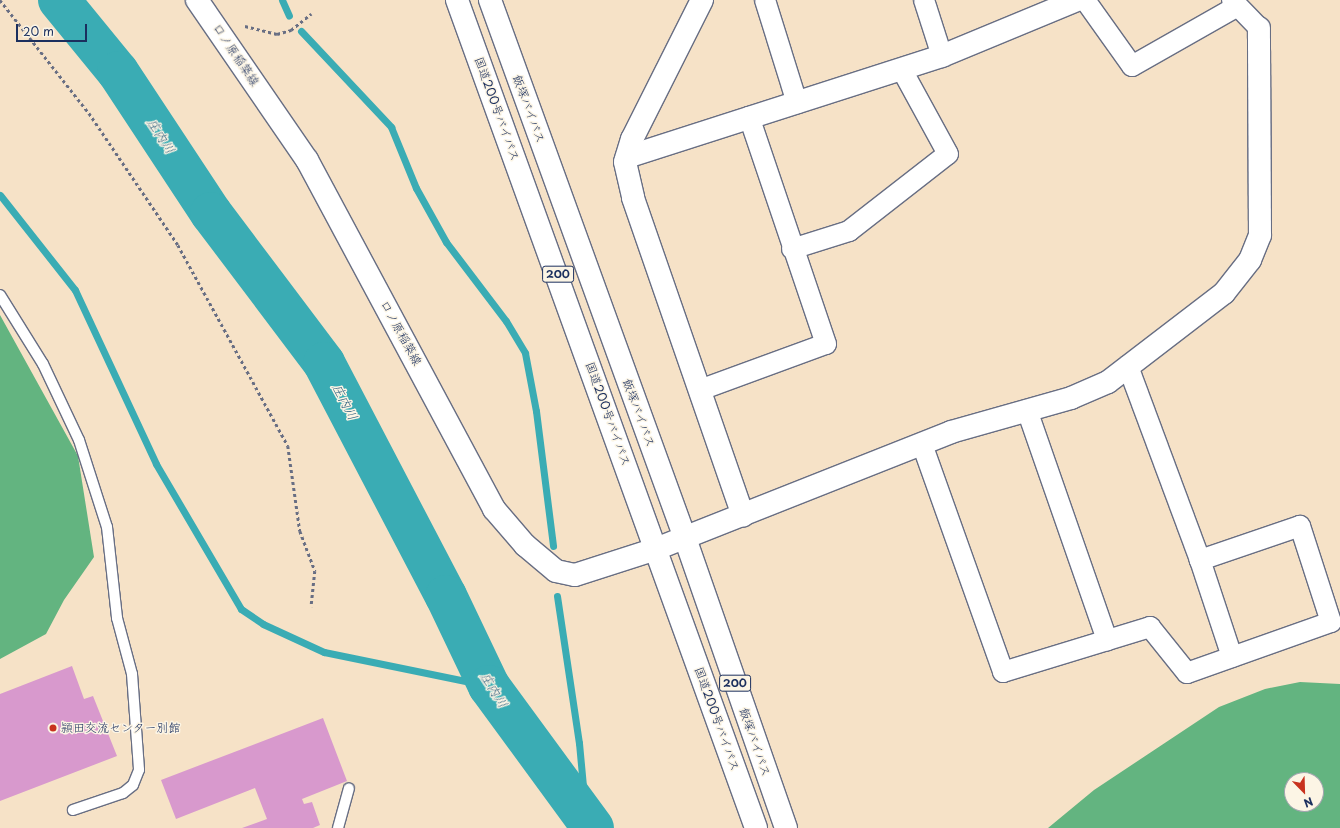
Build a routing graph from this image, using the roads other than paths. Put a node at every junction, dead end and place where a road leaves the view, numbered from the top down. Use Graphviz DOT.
graph roads {
  1 [pos="197,0"];
  2 [pos="457,0"];
  3 [pos="490,0"];
  4 [pos="702,0"];
  5 [pos="765,0"];
  6 [pos="924,0"];
  7 [pos="1077,0"];
  8 [pos="1085,0"];
  9 [pos="1234,3"];
  10 [pos="1260,28"];
  11 [pos="942,56"];
  12 [pos="902,70"];
  13 [pos="797,104"];
  14 [pos="749,117"];
  15 [pos="627,157"];
  16 [pos="792,249"];
  17 [pos="0,295"];
  18 [pos="1128,366"];
  19 [pos="700,390"];
  20 [pos="1027,410"];
  21 [pos="922,444"];
  22 [pos="744,516"];
  23 [pos="685,538"];
  24 [pos="656,549"];
  25 [pos="1200,560"];
  26 [pos="1107,640"];
  27 [pos="1232,657"];
  28 [pos="349,788"];
  29 [pos="73,810"];
  30 [pos="338,828"];
  31 [pos="756,828"];
  32 [pos="786,828"];
  1 -- 24 [label="main road, 口ノ原稲築線"];
  2 -- 24 [label="main road, 国道200号バイパス / 200"];
  3 -- 23 [label="main road, 飯塚バイパス / 200"];
  4 -- 15 [label="main road"];
  5 -- 13 [label="street"];
  6 -- 11 [label="street"];
  7 -- 11 [label="main road"];
  8 -- 9 [label="street"];
  9 -- 10 [label="street"];
  10 -- 18 [label="main road, 口ノ原稲築線"];
  11 -- 12 [label="main road"];
  12 -- 13 [label="main road"];
  12 -- 16 [label="street"];
  13 -- 14 [label="main road"];
  14 -- 15 [label="main road"];
  14 -- 16 [label="street"];
  15 -- 19 [label="main road"];
  16 -- 19 [label="street"];
  17 -- 29 [label="lane"];
  18 -- 20 [label="main road, 口ノ原稲築線"];
  18 -- 25 [label="street"];
  19 -- 22 [label="main road"];
  20 -- 21 [label="main road, 口ノ原稲築線"];
  20 -- 26 [label="street"];
  21 -- 22 [label="main road, 口ノ原稲築線"];
  21 -- 26 [label="street"];
  22 -- 23 [label="main road, 口ノ原稲築線"];
  23 -- 24 [label="main road, 口ノ原稲築線"];
  23 -- 32 [label="main road, 飯塚バイパス / 200"];
  24 -- 31 [label="main road, 国道200号バイパス / 200"];
  25 -- 27 [label="street"];
  25 -- 27 [label="street"];
  26 -- 27 [label="street"];
  28 -- 30 [label="lane"];
}
